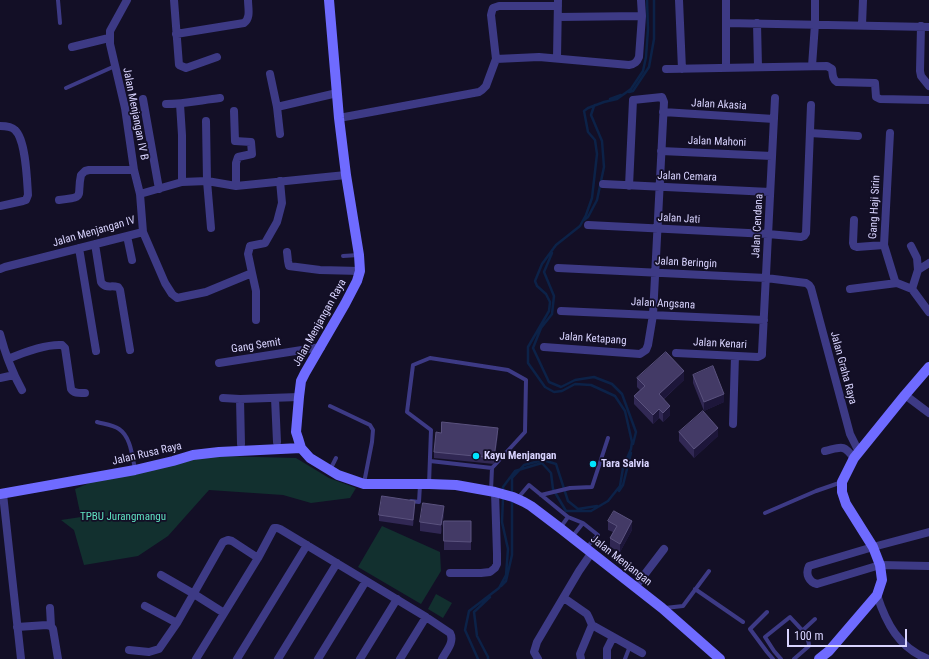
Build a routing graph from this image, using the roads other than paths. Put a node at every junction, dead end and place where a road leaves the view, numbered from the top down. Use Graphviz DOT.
graph roads {
  1 [pos="58,0"];
  2 [pos="127,0"];
  3 [pos="174,0"];
  4 [pos="248,0"];
  5 [pos="329,0"];
  6 [pos="642,0"];
  7 [pos="679,0"];
  8 [pos="726,0"];
  9 [pos="815,0"];
  10 [pos="862,0"];
  11 [pos="558,3"];
  12 [pos="642,16"];
  13 [pos="558,17"];
  14 [pos="60,23"];
  15 [pos="726,23"];
  16 [pos="757,23"];
  17 [pos="815,24"];
  18 [pos="862,25"];
  19 [pos="925,26"];
  20 [pos="176,34"];
  21 [pos="109,38"];
  22 [pos="72,47"];
  23 [pos="217,57"];
  24 [pos="557,58"];
  25 [pos="496,59"];
  26 [pos="115,66"];
  27 [pos="812,66"];
  28 [pos="758,67"];
  29 [pos="726,68"];
  30 [pos="666,69"];
  31 [pos="682,69"];
  32 [pos="270,74"];
  33 [pos="929,86"];
  34 [pos="66,88"];
  35 [pos="337,93"];
  36 [pos="220,98"];
  37 [pos="775,98"];
  38 [pos="143,99"];
  39 [pos="929,100"];
  40 [pos="166,104"];
  41 [pos="180,104"];
  42 [pos="810,105"];
  43 [pos="277,107"];
  44 [pos="234,111"];
  45 [pos="663,112"];
  46 [pos="339,118"];
  47 [pos="774,119"];
  48 [pos="206,121"];
  49 [pos="0,126"];
  50 [pos="810,133"];
  51 [pos="890,133"];
  52 [pos="280,134"];
  53 [pos="858,136"];
  54 [pos="661,151"];
  55 [pos="772,156"];
  56 [pos="134,170"];
  57 [pos="346,175"];
  58 [pos="207,180"];
  59 [pos="280,181"];
  60 [pos="182,182"];
  61 [pos="603,184"];
  62 [pos="236,186"];
  63 [pos="629,186"];
  64 [pos="659,187"];
  65 [pos="159,189"];
  66 [pos="770,192"];
  67 [pos="140,194"];
  68 [pos="59,200"];
  69 [pos="0,206"];
  70 [pos="854,220"];
  71 [pos="588,225"];
  72 [pos="211,228"];
  73 [pos="657,229"];
  74 [pos="143,232"];
  75 [pos="768,234"];
  76 [pos="127,236"];
  77 [pos="95,244"];
  78 [pos="884,245"];
  79 [pos="911,246"];
  80 [pos="79,248"];
  81 [pos="287,252"];
  82 [pos="359,255"];
  83 [pos="343,256"];
  84 [pos="132,260"];
  85 [pos="929,263"];
  86 [pos="558,268"];
  87 [pos="0,269"];
  88 [pos="918,270"];
  89 [pos="360,271"];
  90 [pos="655,272"];
  91 [pos="252,273"];
  92 [pos="766,278"];
  93 [pos="897,283"];
  94 [pos="811,288"];
  95 [pos="850,289"];
  96 [pos="912,289"];
  97 [pos="560,311"];
  98 [pos="929,312"];
  99 [pos="653,315"];
  100 [pos="256,320"];
  101 [pos="764,320"];
  102 [pos="0,334"];
  103 [pos="321,347"];
  104 [pos="544,347"];
  105 [pos="130,350"];
  106 [pos="96,351"];
  107 [pos="676,353"];
  108 [pos="762,355"];
  109 [pos="735,356"];
  110 [pos="8,359"];
  111 [pos="219,363"];
  112 [pos="929,367"];
  113 [pos="14,375"];
  114 [pos="0,378"];
  115 [pos="22,390"];
  116 [pos="85,393"];
  117 [pos="905,395"];
  118 [pos="299,397"];
  119 [pos="223,398"];
  120 [pos="275,398"];
  121 [pos="240,400"];
  122 [pos="330,406"];
  123 [pos="929,413"];
  124 [pos="97,422"];
  125 [pos="732,424"];
  126 [pos="608,438"];
  127 [pos="277,442"];
  128 [pos="241,444"];
  129 [pos="302,448"];
  130 [pos="825,451"];
  131 [pos="857,455"];
  132 [pos="336,458"];
  133 [pos="430,461"];
  134 [pos="492,468"];
  135 [pos="135,470"];
  136 [pos="330,470"];
  137 [pos="842,482"];
  138 [pos="364,484"];
  139 [pos="425,484"];
  140 [pos="495,492"];
  141 [pos="2,494"];
  142 [pos="541,495"];
  143 [pos="515,498"];
  144 [pos="406,501"];
  145 [pos="765,513"];
  146 [pos="568,517"];
  147 [pos="583,523"];
  148 [pos="560,528"];
  149 [pos="929,532"];
  150 [pos="572,537"];
  151 [pos="307,545"];
  152 [pos="873,548"];
  153 [pos="664,549"];
  154 [pos="589,550"];
  155 [pos="258,558"];
  156 [pos="337,564"];
  157 [pos="880,565"];
  158 [pos="929,566"];
  159 [pos="709,571"];
  160 [pos="450,573"];
  161 [pos="161,574"];
  162 [pos="366,581"];
  163 [pos="635,587"];
  164 [pos="695,589"];
  165 [pos="194,594"];
  166 [pos="877,595"];
  167 [pos="564,598"];
  168 [pos="397,599"];
  169 [pos="144,606"];
  170 [pos="50,608"];
  171 [pos="662,608"];
  172 [pos="767,612"];
  173 [pos="224,613"];
  174 [pos="426,617"];
  175 [pos="815,620"];
  176 [pos="743,622"];
  177 [pos="177,623"];
  178 [pos="592,625"];
  179 [pos="51,626"];
  180 [pos="18,627"];
  181 [pos="802,631"];
  182 [pos="613,637"];
  183 [pos="630,646"];
  184 [pos="129,650"];
  185 [pos="642,652"];
  186 [pos="21,659"];
  187 [pos="58,659"];
  188 [pos="196,659"];
  189 [pos="237,659"];
  190 [pos="278,659"];
  191 [pos="318,659"];
  192 [pos="360,659"];
  193 [pos="400,659"];
  194 [pos="442,659"];
  195 [pos="538,659"];
  196 [pos="581,659"];
  197 [pos="607,659"];
  198 [pos="625,659"];
  199 [pos="720,659"];
  200 [pos="773,659"];
  201 [pos="781,659"];
  202 [pos="794,659"];
  203 [pos="819,659"];
  204 [pos="928,659"];
  1 -- 14 [label="lane"];
  2 -- 21 [label="street"];
  3 -- 20 [label="street"];
  4 -- 20 [label="street"];
  5 -- 35 [label="main road, Jalan Menjangan Raya"];
  6 -- 12 [label="street"];
  7 -- 31 [label="street"];
  8 -- 15 [label="street"];
  9 -- 17 [label="street"];
  10 -- 18 [label="street"];
  11 -- 13 [label="street"];
  11 -- 25 [label="street"];
  12 -- 13 [label="street"];
  12 -- 24 [label="street"];
  13 -- 24 [label="street"];
  15 -- 16 [label="street"];
  15 -- 29 [label="street"];
  16 -- 17 [label="street"];
  16 -- 28 [label="street"];
  17 -- 18 [label="street"];
  17 -- 27 [label="street"];
  18 -- 19 [label="street"];
  19 -- 33 [label="street"];
  20 -- 23 [label="street"];
  21 -- 22 [label="street"];
  21 -- 26 [label="street, Jalan Menjangan IV B"];
  24 -- 25 [label="street"];
  25 -- 46 [label="street"];
  26 -- 34 [label="lane"];
  26 -- 56 [label="street, Jalan Menjangan IV B"];
  27 -- 28 [label="street"];
  27 -- 39 [label="street"];
  28 -- 29 [label="street"];
  29 -- 31 [label="street"];
  30 -- 31 [label="street"];
  32 -- 43 [label="street"];
  35 -- 43 [label="street"];
  35 -- 46 [label="main road, Jalan Menjangan Raya"];
  36 -- 41 [label="street"];
  37 -- 47 [label="street, Jalan Cendana"];
  38 -- 65 [label="street"];
  40 -- 41 [label="street"];
  41 -- 60 [label="street"];
  42 -- 50 [label="street"];
  43 -- 52 [label="street"];
  44 -- 62 [label="street"];
  45 -- 47 [label="street, Jalan Akasia"];
  45 -- 54 [label="street"];
  45 -- 63 [label="street"];
  46 -- 57 [label="main road, Jalan Menjangan Raya"];
  47 -- 55 [label="street, Jalan Cendana"];
  48 -- 58 [label="street"];
  49 -- 69 [label="street"];
  50 -- 53 [label="street"];
  50 -- 75 [label="street, Jalan Jati"];
  51 -- 78 [label="street, Gang Haji Sirin"];
  54 -- 55 [label="street, Jalan Mahoni"];
  54 -- 64 [label="street"];
  55 -- 66 [label="street, Jalan Cendana"];
  56 -- 67 [label="street, Jalan Menjangan IV B"];
  56 -- 68 [label="street"];
  57 -- 59 [label="street"];
  57 -- 82 [label="main road, Jalan Menjangan Raya"];
  58 -- 60 [label="street"];
  58 -- 62 [label="street"];
  58 -- 72 [label="street"];
  59 -- 62 [label="street"];
  59 -- 91 [label="street"];
  60 -- 65 [label="street"];
  61 -- 63 [label="street, Jalan Cemara"];
  63 -- 64 [label="street, Jalan Cemara"];
  64 -- 66 [label="street, Jalan Cemara"];
  64 -- 73 [label="street"];
  65 -- 67 [label="street"];
  66 -- 75 [label="street, Jalan Cendana"];
  67 -- 74 [label="street, Jalan Menjangan IV"];
  70 -- 78 [label="street"];
  71 -- 73 [label="street, Jalan Jati"];
  73 -- 75 [label="street, Jalan Jati"];
  73 -- 90 [label="street"];
  74 -- 76 [label="street, Jalan Menjangan IV"];
  74 -- 91 [label="street"];
  75 -- 92 [label="street, Jalan Cendana"];
  76 -- 77 [label="street, Jalan Menjangan IV"];
  76 -- 84 [label="street"];
  77 -- 80 [label="street, Jalan Menjangan IV"];
  77 -- 105 [label="street"];
  78 -- 93 [label="street, Gang Haji Sirin"];
  79 -- 88 [label="street"];
  80 -- 87 [label="street, Jalan Menjangan IV"];
  80 -- 106 [label="street"];
  81 -- 89 [label="street"];
  82 -- 83 [label="lane"];
  82 -- 89 [label="main road, Jalan Menjangan Raya"];
  85 -- 88 [label="street"];
  86 -- 90 [label="street, Jalan Beringin"];
  88 -- 96 [label="street"];
  89 -- 103 [label="main road, Jalan Menjangan Raya"];
  90 -- 92 [label="street, Jalan Beringin"];
  90 -- 99 [label="street"];
  91 -- 100 [label="street"];
  92 -- 94 [label="street, Jalan Beringin"];
  92 -- 101 [label="street, Jalan Cendana"];
  93 -- 95 [label="street"];
  93 -- 96 [label="street"];
  94 -- 131 [label="street, Jalan Graha Raya"];
  96 -- 98 [label="street"];
  97 -- 99 [label="street, Jalan Angsana"];
  99 -- 101 [label="street, Jalan Angsana"];
  99 -- 104 [label="street, Jalan Ketapang"];
  101 -- 108 [label="street, Jalan Cendana"];
  102 -- 110 [label="street"];
  103 -- 111 [label="street, Gang Semit"];
  103 -- 118 [label="main road, Jalan Menjangan Raya"];
  107 -- 109 [label="street, Jalan Kenari"];
  108 -- 109 [label="street, Jalan Kenari"];
  109 -- 125 [label="street"];
  110 -- 113 [label="street"];
  110 -- 116 [label="street"];
  112 -- 117 [label="main road"];
  113 -- 114 [label="street"];
  113 -- 115 [label="street"];
  117 -- 123 [label="street"];
  117 -- 131 [label="main road"];
  118 -- 120 [label="street"];
  118 -- 129 [label="main road, Jalan Menjangan Raya"];
  119 -- 121 [label="street"];
  120 -- 121 [label="street"];
  120 -- 127 [label="street"];
  121 -- 128 [label="street"];
  122 -- 138 [label="lane"];
  124 -- 135 [label="lane"];
  126 -- 142 [label="lane"];
  129 -- 135 [label="main road, Jalan Rusa Raya"];
  129 -- 136 [label="main road, Jalan Menjangan Raya"];
  130 -- 131 [label="street"];
  131 -- 137 [label="main road"];
  132 -- 136 [label="lane"];
  133 -- 134 [label="lane"];
  133 -- 134 [label="lane"];
  133 -- 139 [label="lane"];
  134 -- 140 [label="lane"];
  135 -- 141 [label="main road, Jalan Rusa Raya"];
  136 -- 138 [label="main road, Jalan Menjangan Raya"];
  137 -- 145 [label="lane"];
  137 -- 152 [label="main road"];
  138 -- 139 [label="main road, Jalan Menjangan Raya"];
  139 -- 140 [label="main road, Jalan Menjangan Raya"];
  139 -- 144 [label="lane"];
  140 -- 143 [label="main road, Jalan Menjangan"];
  140 -- 160 [label="street"];
  141 -- 180 [label="street"];
  142 -- 143 [label="lane"];
  142 -- 146 [label="lane"];
  143 -- 148 [label="main road, Jalan Menjangan"];
  146 -- 147 [label="lane"];
  146 -- 148 [label="lane"];
  147 -- 150 [label="lane"];
  147 -- 154 [label="lane"];
  148 -- 150 [label="main road, Jalan Menjangan"];
  149 -- 152 [label="street"];
  150 -- 154 [label="main road, Jalan Menjangan"];
  151 -- 155 [label="street"];
  151 -- 156 [label="street"];
  151 -- 189 [label="street"];
  152 -- 157 [label="main road"];
  152 -- 157 [label="street"];
  153 -- 163 [label="street"];
  154 -- 163 [label="main road, Jalan Menjangan"];
  154 -- 167 [label="street"];
  155 -- 165 [label="street"];
  155 -- 173 [label="street"];
  156 -- 162 [label="street"];
  156 -- 190 [label="street"];
  157 -- 158 [label="street"];
  157 -- 166 [label="main road"];
  159 -- 164 [label="lane"];
  161 -- 165 [label="street"];
  162 -- 168 [label="street"];
  162 -- 191 [label="street"];
  163 -- 171 [label="main road, Jalan Menjangan"];
  164 -- 171 [label="lane"];
  164 -- 176 [label="lane"];
  165 -- 173 [label="street"];
  165 -- 177 [label="street"];
  166 -- 203 [label="main road"];
  166 -- 204 [label="street"];
  167 -- 178 [label="street"];
  167 -- 195 [label="street"];
  168 -- 174 [label="street"];
  168 -- 192 [label="street"];
  169 -- 177 [label="street"];
  170 -- 179 [label="street"];
  171 -- 199 [label="main road, Jalan Menjangan"];
  172 -- 200 [label="lane"];
  173 -- 188 [label="street"];
  174 -- 193 [label="street"];
  174 -- 194 [label="street"];
  175 -- 181 [label="lane"];
  177 -- 184 [label="street"];
  178 -- 182 [label="street"];
  178 -- 196 [label="street"];
  179 -- 180 [label="street"];
  179 -- 187 [label="street"];
  180 -- 186 [label="street"];
  181 -- 201 [label="lane"];
  181 -- 202 [label="lane"];
  182 -- 183 [label="street"];
  182 -- 197 [label="street"];
  183 -- 185 [label="street"];
  183 -- 198 [label="lane"];
}
